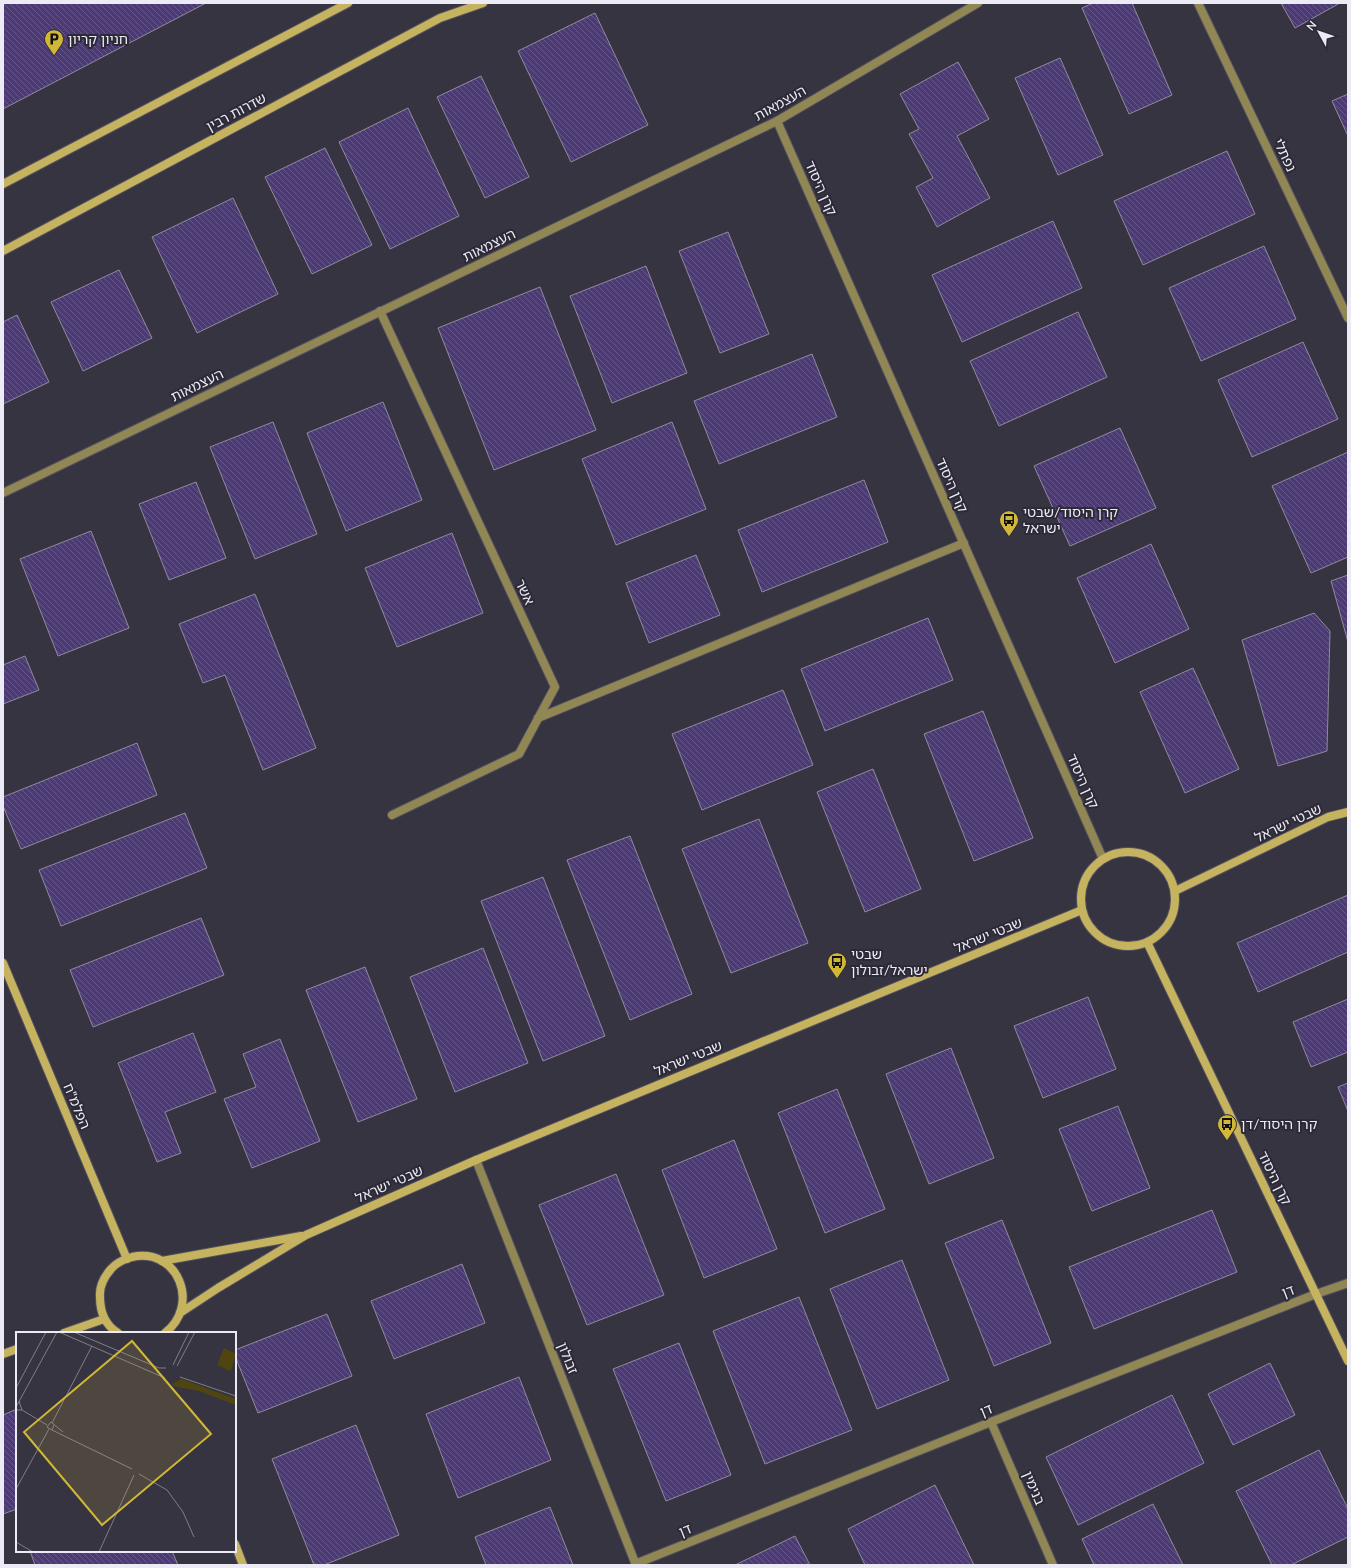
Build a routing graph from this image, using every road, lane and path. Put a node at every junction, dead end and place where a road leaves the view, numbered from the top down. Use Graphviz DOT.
graph roads {
  1 [pos="348,3"];
  2 [pos="483,3"];
  3 [pos="978,3"];
  4 [pos="1198,3"];
  5 [pos="777,121"];
  6 [pos="3,184"];
  7 [pos="3,251"];
  8 [pos="380,311"];
  9 [pos="1348,318"];
  10 [pos="3,493"];
  11 [pos="964,543"];
  12 [pos="538,718"];
  13 [pos="1348,812"];
  14 [pos="392,815"];
  15 [pos="1103,859"];
  16 [pos="1175,891"];
  17 [pos="1082,910"];
  18 [pos="1147,942"];
  19 [pos="3,963"];
  20 [pos="476,1160"];
  21 [pos="306,1235"];
  22 [pos="127,1258"];
  23 [pos="162,1261"];
  24 [pos="1348,1283"];
  25 [pos="1316,1294"];
  26 [pos="180,1313"];
  27 [pos="104,1319"];
  28 [pos="67,1332"];
  29 [pos="116,1332"];
  30 [pos="166,1332"];
  31 [pos="16,1349"];
  32 [pos="3,1354"];
  33 [pos="1348,1361"];
  34 [pos="991,1422"];
  35 [pos="236,1547"];
  36 [pos="243,1565"];
  37 [pos="636,1565"];
  38 [pos="1053,1565"];
  1 -- 6 [label="street"];
  2 -- 7 [label="street, שדרות רבין"];
  3 -- 5 [label="street, העצמאות"];
  4 -- 9 [label="street, נפתלי"];
  5 -- 8 [label="street, העצמאות"];
  5 -- 11 [label="street, קרן היסוד"];
  8 -- 10 [label="street, העצמאות"];
  8 -- 12 [label="street, אשר"];
  11 -- 12 [label="street"];
  11 -- 15 [label="street, קרן היסוד"];
  12 -- 14 [label="street, אשר"];
  13 -- 16 [label="street, שבטי ישראל"];
  15 -- 16 [label="street"];
  15 -- 17 [label="street"];
  16 -- 18 [label="street"];
  17 -- 18 [label="street"];
  17 -- 20 [label="street, שבטי ישראל"];
  18 -- 25 [label="street, קרן היסוד"];
  19 -- 22 [label="street, הפלמ\"ח"];
  20 -- 21 [label="street, שבטי ישראל"];
  20 -- 37 [label="street, זבולון"];
  21 -- 23 [label="street, שבטי ישראל"];
  21 -- 26 [label="street, שבטי ישראל"];
  22 -- 23 [label="street"];
  22 -- 27 [label="street"];
  23 -- 26 [label="street"];
  24 -- 25 [label="street, דן"];
  25 -- 33 [label="street, קרן היסוד"];
  25 -- 34 [label="street, דן"];
  26 -- 30 [label="street"];
  27 -- 28 [label="street"];
  27 -- 29 [label="street"];
  31 -- 32 [label="street"];
  34 -- 37 [label="street, דן"];
  34 -- 38 [label="street, בנימין"];
  35 -- 36 [label="street"];
}
